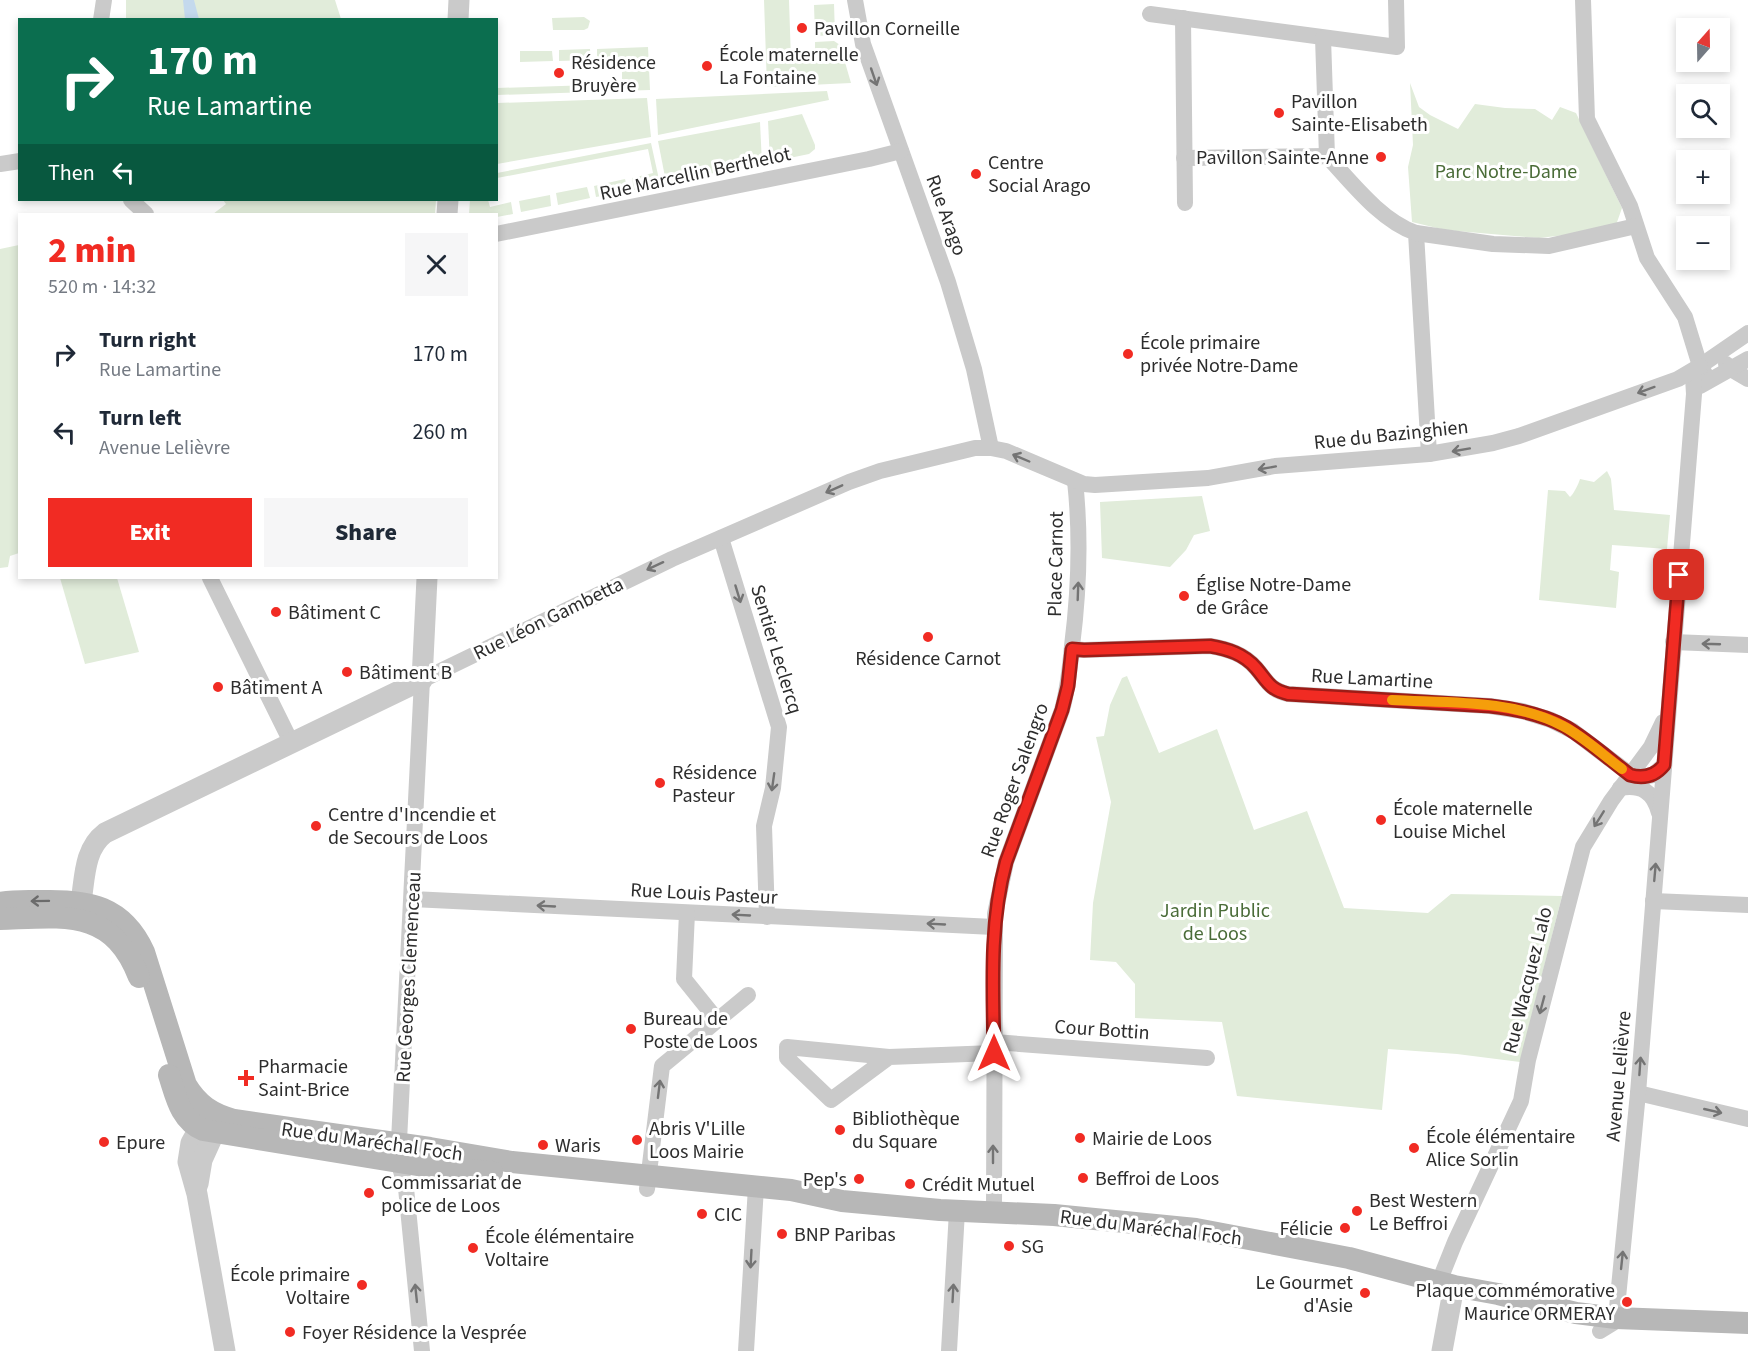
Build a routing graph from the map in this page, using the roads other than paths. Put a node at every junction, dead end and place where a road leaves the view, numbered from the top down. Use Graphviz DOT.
graph roads {
  1 [pos="104,0"];
  2 [pos="459,0"];
  3 [pos="855,0"];
  4 [pos="1396,0"];
  5 [pos="1583,0"];
  6 [pos="1150,14"];
  7 [pos="101,18"];
  8 [pos="458,18"];
  9 [pos="1183,18"];
  10 [pos="1323,38"];
  11 [pos="901,151"];
  12 [pos="1327,156"];
  13 [pos="1184,158"];
  14 [pos="18,161"];
  15 [pos="0,164"];
  16 [pos="132,201"];
  17 [pos="1185,203"];
  18 [pos="145,213"];
  19 [pos="1636,226"];
  20 [pos="1416,233"];
  21 [pos="498,234"];
  22 [pos="1748,333"];
  23 [pos="1724,349"];
  24 [pos="1748,359"];
  25 [pos="1731,369"];
  26 [pos="1704,373"];
  27 [pos="1748,379"];
  28 [pos="991,447"];
  29 [pos="1430,454"];
  30 [pos="1075,481"];
  31 [pos="721,538"];
  32 [pos="210,579"];
  33 [pos="427,579"];
  34 [pos="1673,642"];
  35 [pos="1748,645"];
  36 [pos="1072,649"];
  37 [pos="422,680"];
  38 [pos="1669,697"];
  39 [pos="292,744"];
  40 [pos="1664,765"];
  41 [pos="1630,775"];
  42 [pos="1620,788"];
  43 [pos="1660,817"];
  44 [pos="412,900"];
  45 [pos="1653,901"];
  46 [pos="81,902"];
  47 [pos="0,903"];
  48 [pos="1748,905"];
  49 [pos="687,913"];
  50 [pos="767,917"];
  51 [pos="0,919"];
  52 [pos="994,927"];
  53 [pos="748,995"];
  54 [pos="717,1020"];
  55 [pos="994,1047"];
  56 [pos="889,1057"];
  57 [pos="1207,1058"];
  58 [pos="1638,1094"];
  59 [pos="1748,1119"];
  60 [pos="211,1122"];
  61 [pos="398,1153"];
  62 [pos="647,1183"];
  63 [pos="755,1194"];
  64 [pos="957,1210"];
  65 [pos="994,1212"];
  66 [pos="1446,1284"];
  67 [pos="1748,1323"];
  68 [pos="1608,1325"];
  69 [pos="1748,1330"];
  70 [pos="225,1351"];
  71 [pos="422,1351"];
  72 [pos="746,1351"];
  73 [pos="949,1351"];
  74 [pos="1442,1351"];
  1 -- 7 [label="street"];
  2 -- 8 [label="street"];
  3 -- 11 [label="street, Rue Arago, one-way"];
  4 -- 10 [label="street"];
  5 -- 19 [label="street"];
  6 -- 9 [label="street"];
  9 -- 10 [label="street"];
  9 -- 13 [label="street"];
  10 -- 12 [label="street"];
  11 -- 21 [label="street, Rue Marcellin Berthelot"];
  11 -- 28 [label="street, Rue Arago"];
  12 -- 13 [label="street"];
  12 -- 20 [label="street"];
  13 -- 17 [label="street"];
  14 -- 15 [label="street"];
  16 -- 18 [label="street"];
  19 -- 20 [label="street"];
  19 -- 26 [label="street"];
  20 -- 29 [label="street"];
  22 -- 23 [label="street, Rue du Bazinghien"];
  23 -- 25 [label="street"];
  23 -- 26 [label="street, Rue du Bazinghien"];
  24 -- 25 [label="street, Rue du Bazinghien"];
  25 -- 26 [label="street, Rue du Bazinghien"];
  25 -- 27 [label="street"];
  26 -- 29 [label="street, Rue du Bazinghien, one-way"];
  26 -- 34 [label="street, Avenue Lelièvre"];
  30 -- 28 [label="street, Rue Léon Gambetta, one-way"];
  28 -- 31 [label="street, Rue Léon Gambetta, one-way"];
  29 -- 30 [label="street, Rue du Bazinghien, one-way"];
  36 -- 30 [label="street, Place Carnot, one-way"];
  31 -- 37 [label="street, Rue Léon Gambetta, one-way"];
  31 -- 50 [label="street, Sentier Leclercq, one-way"];
  32 -- 39 [label="street"];
  33 -- 37 [label="street, Rue Georges Clemenceau"];
  35 -- 34 [label="street, one-way"];
  34 -- 38 [label="street, Avenue Lelièvre"];
  36 -- 41 [label="street, Rue Lamartine"];
  36 -- 52 [label="street, Rue Roger Salengro"];
  37 -- 39 [label="street, Rue Léon Gambetta"];
  37 -- 44 [label="street, Rue Georges Clemenceau"];
  38 -- 40 [label="street, Avenue Lelièvre"];
  38 -- 41 [label="street, Rue Wacquez Lalo"];
  39 -- 46 [label="street, Rue Léon Gambetta"];
  40 -- 41 [label="street"];
  40 -- 43 [label="street, Avenue Lelièvre"];
  41 -- 42 [label="street, Rue Wacquez Lalo"];
  42 -- 43 [label="street"];
  42 -- 66 [label="street, Rue Wacquez Lalo, one-way"];
  45 -- 43 [label="street, Avenue Lelièvre, one-way"];
  49 -- 44 [label="street, Rue Louis Pasteur, one-way"];
  44 -- 61 [label="street, Rue Georges Clemenceau"];
  45 -- 48 [label="street"];
  58 -- 45 [label="street, Avenue Lelièvre, one-way"];
  46 -- 47 [label="main road, one-way"];
  46 -- 60 [label="main road"];
  50 -- 49 [label="street, Rue Louis Pasteur, one-way"];
  49 -- 54 [label="street"];
  52 -- 50 [label="street, Rue Louis Pasteur, one-way"];
  51 -- 60 [label="main road"];
  52 -- 55 [label="street, Rue Roger Salengro"];
  53 -- 54 [label="street"];
  62 -- 54 [label="street, one-way"];
  55 -- 56 [label="street, Cour Bottin"];
  55 -- 57 [label="street, Cour Bottin"];
  65 -- 55 [label="street, Rue Roger Salengro, one-way"];
  56 -- 56 [label="street, Cour Bottin"];
  58 -- 59 [label="street, one-way"];
  68 -- 58 [label="street, Avenue Lelièvre, one-way"];
  60 -- 61 [label="main road, Rue du Maréchal Foch"];
  60 -- 70 [label="street"];
  61 -- 62 [label="main road, Rue du Maréchal Foch"];
  71 -- 61 [label="street, Rue Georges Clemenceau, one-way"];
  62 -- 63 [label="main road, Rue du Maréchal Foch"];
  63 -- 64 [label="main road, Rue du Maréchal Foch"];
  63 -- 72 [label="street, one-way"];
  64 -- 65 [label="main road, Rue du Maréchal Foch"];
  73 -- 64 [label="street, one-way"];
  65 -- 66 [label="main road, Rue du Maréchal Foch"];
  66 -- 68 [label="main road, Rue du Maréchal Foch"];
  66 -- 74 [label="street"];
  67 -- 68 [label="main road, Rue du Maréchal Foch"];
  68 -- 69 [label="main road, Rue du Maréchal Foch"];
}
